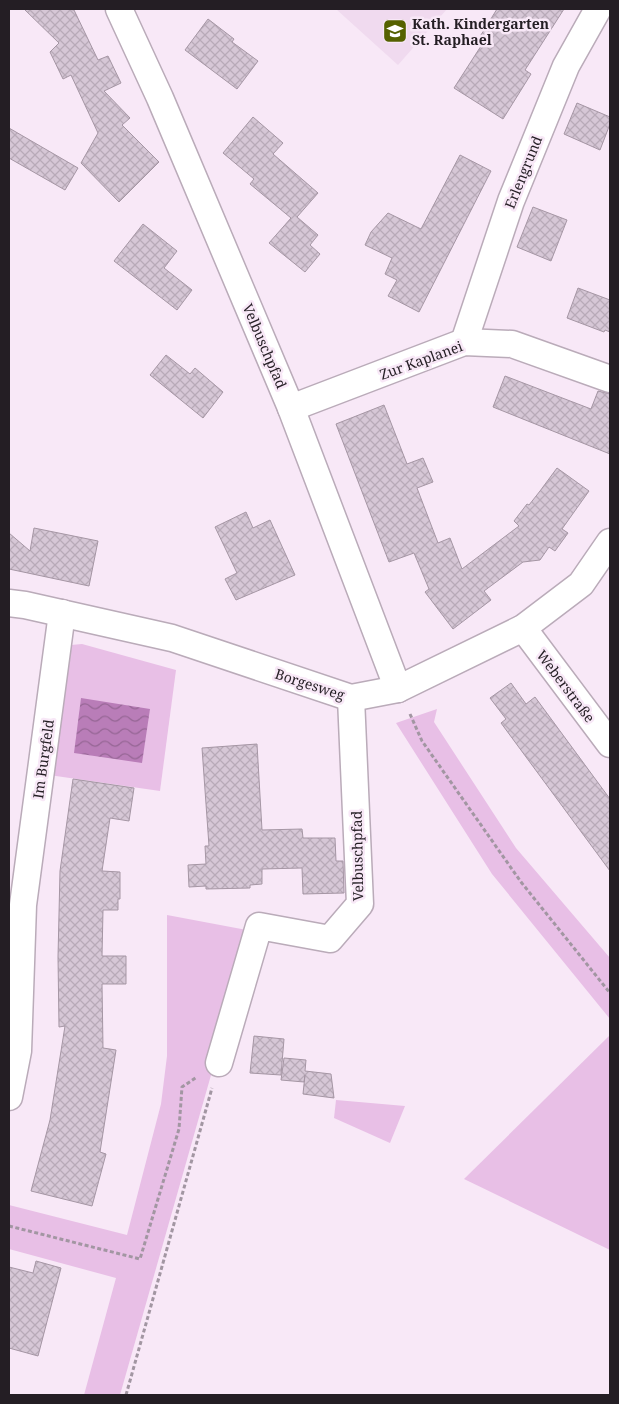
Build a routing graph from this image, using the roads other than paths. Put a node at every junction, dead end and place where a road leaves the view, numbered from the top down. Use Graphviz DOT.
graph roads {
  1 [pos="119,9"];
  2 [pos="598,9"];
  3 [pos="464,342"];
  4 [pos="610,379"];
  5 [pos="292,408"];
  6 [pos="610,542"];
  7 [pos="9,603"];
  8 [pos="62,613"];
  9 [pos="523,628"];
  10 [pos="398,689"];
  11 [pos="351,698"];
  12 [pos="610,744"];
  13 [pos="16,903"];
  14 [pos="219,1064"];
  15 [pos="9,1097"];
  1 -- 5 [label="street, Velbuschpfad"];
  2 -- 3 [label="street, Erlengrund"];
  3 -- 4 [label="street, Zur Kaplanei"];
  3 -- 5 [label="street, Zur Kaplanei"];
  5 -- 10 [label="street, Velbuschpfad"];
  6 -- 9 [label="street"];
  7 -- 8 [label="street, Borgesweg"];
  8 -- 11 [label="street, Borgesweg"];
  8 -- 13 [label="street, Im Burgfeld"];
  9 -- 10 [label="street"];
  9 -- 12 [label="street, Weberstraße"];
  10 -- 11 [label="street, Borgesweg"];
  11 -- 14 [label="street, Velbuschpfad"];
  13 -- 15 [label="street, Im Burgfeld"];
}
